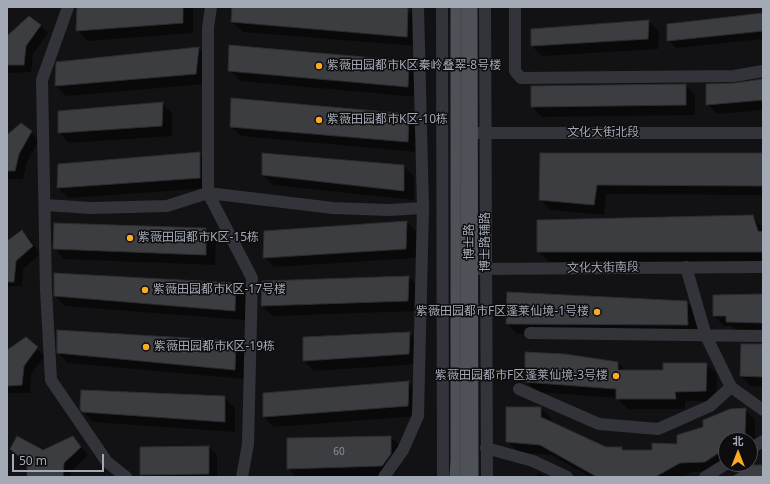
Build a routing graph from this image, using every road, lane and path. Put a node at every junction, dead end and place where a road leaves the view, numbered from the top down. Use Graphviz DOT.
graph roads {
  1 [pos="68,7"];
  2 [pos="211,7"];
  3 [pos="418,7"];
  4 [pos="442,7"];
  5 [pos="458,7"];
  6 [pos="470,7"];
  7 [pos="485,7"];
  8 [pos="515,7"];
  9 [pos="763,71"];
  10 [pos="442,133"];
  11 [pos="464,133"];
  12 [pos="486,133"];
  13 [pos="763,133"];
  14 [pos="208,193"];
  15 [pos="45,205"];
  16 [pos="423,208"];
  17 [pos="686,267"];
  18 [pos="763,267"];
  19 [pos="443,269"];
  20 [pos="464,269"];
  21 [pos="486,269"];
  22 [pos="530,333"];
  23 [pos="706,336"];
  24 [pos="763,336"];
  25 [pos="731,387"];
  26 [pos="519,389"];
  27 [pos="763,410"];
  28 [pos="486,448"];
  29 [pos="718,469"];
  30 [pos="126,477"];
  31 [pos="242,477"];
  32 [pos="384,477"];
  33 [pos="443,477"];
  34 [pos="457,477"];
  35 [pos="471,477"];
  36 [pos="487,477"];
  37 [pos="567,477"];
  38 [pos="705,477"];
  1 -- 15 [label="street"];
  2 -- 14 [label="street"];
  3 -- 16 [label="street"];
  4 -- 10 [label="street"];
  5 -- 11 [label="main road, 博士路"];
  6 -- 11 [label="main road, 博士路"];
  7 -- 12 [label="street, 博士路辅路"];
  8 -- 9 [label="street"];
  10 -- 11 [label="street, 文化大街北段"];
  10 -- 19 [label="street"];
  11 -- 12 [label="street, 文化大街北段"];
  11 -- 20 [label="main road, 博士路"];
  12 -- 13 [label="street, 文化大街北段"];
  12 -- 21 [label="street, 博士路辅路"];
  14 -- 15 [label="street"];
  14 -- 16 [label="street"];
  14 -- 31 [label="street"];
  15 -- 30 [label="street"];
  16 -- 32 [label="street"];
  17 -- 18 [label="street, 文化大街南段"];
  17 -- 21 [label="street, 文化大街南段"];
  17 -- 23 [label="street"];
  19 -- 20 [label="street, 文化大街南段"];
  19 -- 33 [label="street"];
  20 -- 21 [label="street, 文化大街南段"];
  20 -- 34 [label="main road, 博士路"];
  20 -- 35 [label="main road, 博士路"];
  21 -- 28 [label="street, 博士路辅路"];
  22 -- 23 [label="street"];
  23 -- 24 [label="street"];
  23 -- 25 [label="street"];
  25 -- 26 [label="street"];
  25 -- 27 [label="street"];
  28 -- 36 [label="street, 博士路辅路"];
  28 -- 37 [label="street"];
  29 -- 38 [label="street"];
}
